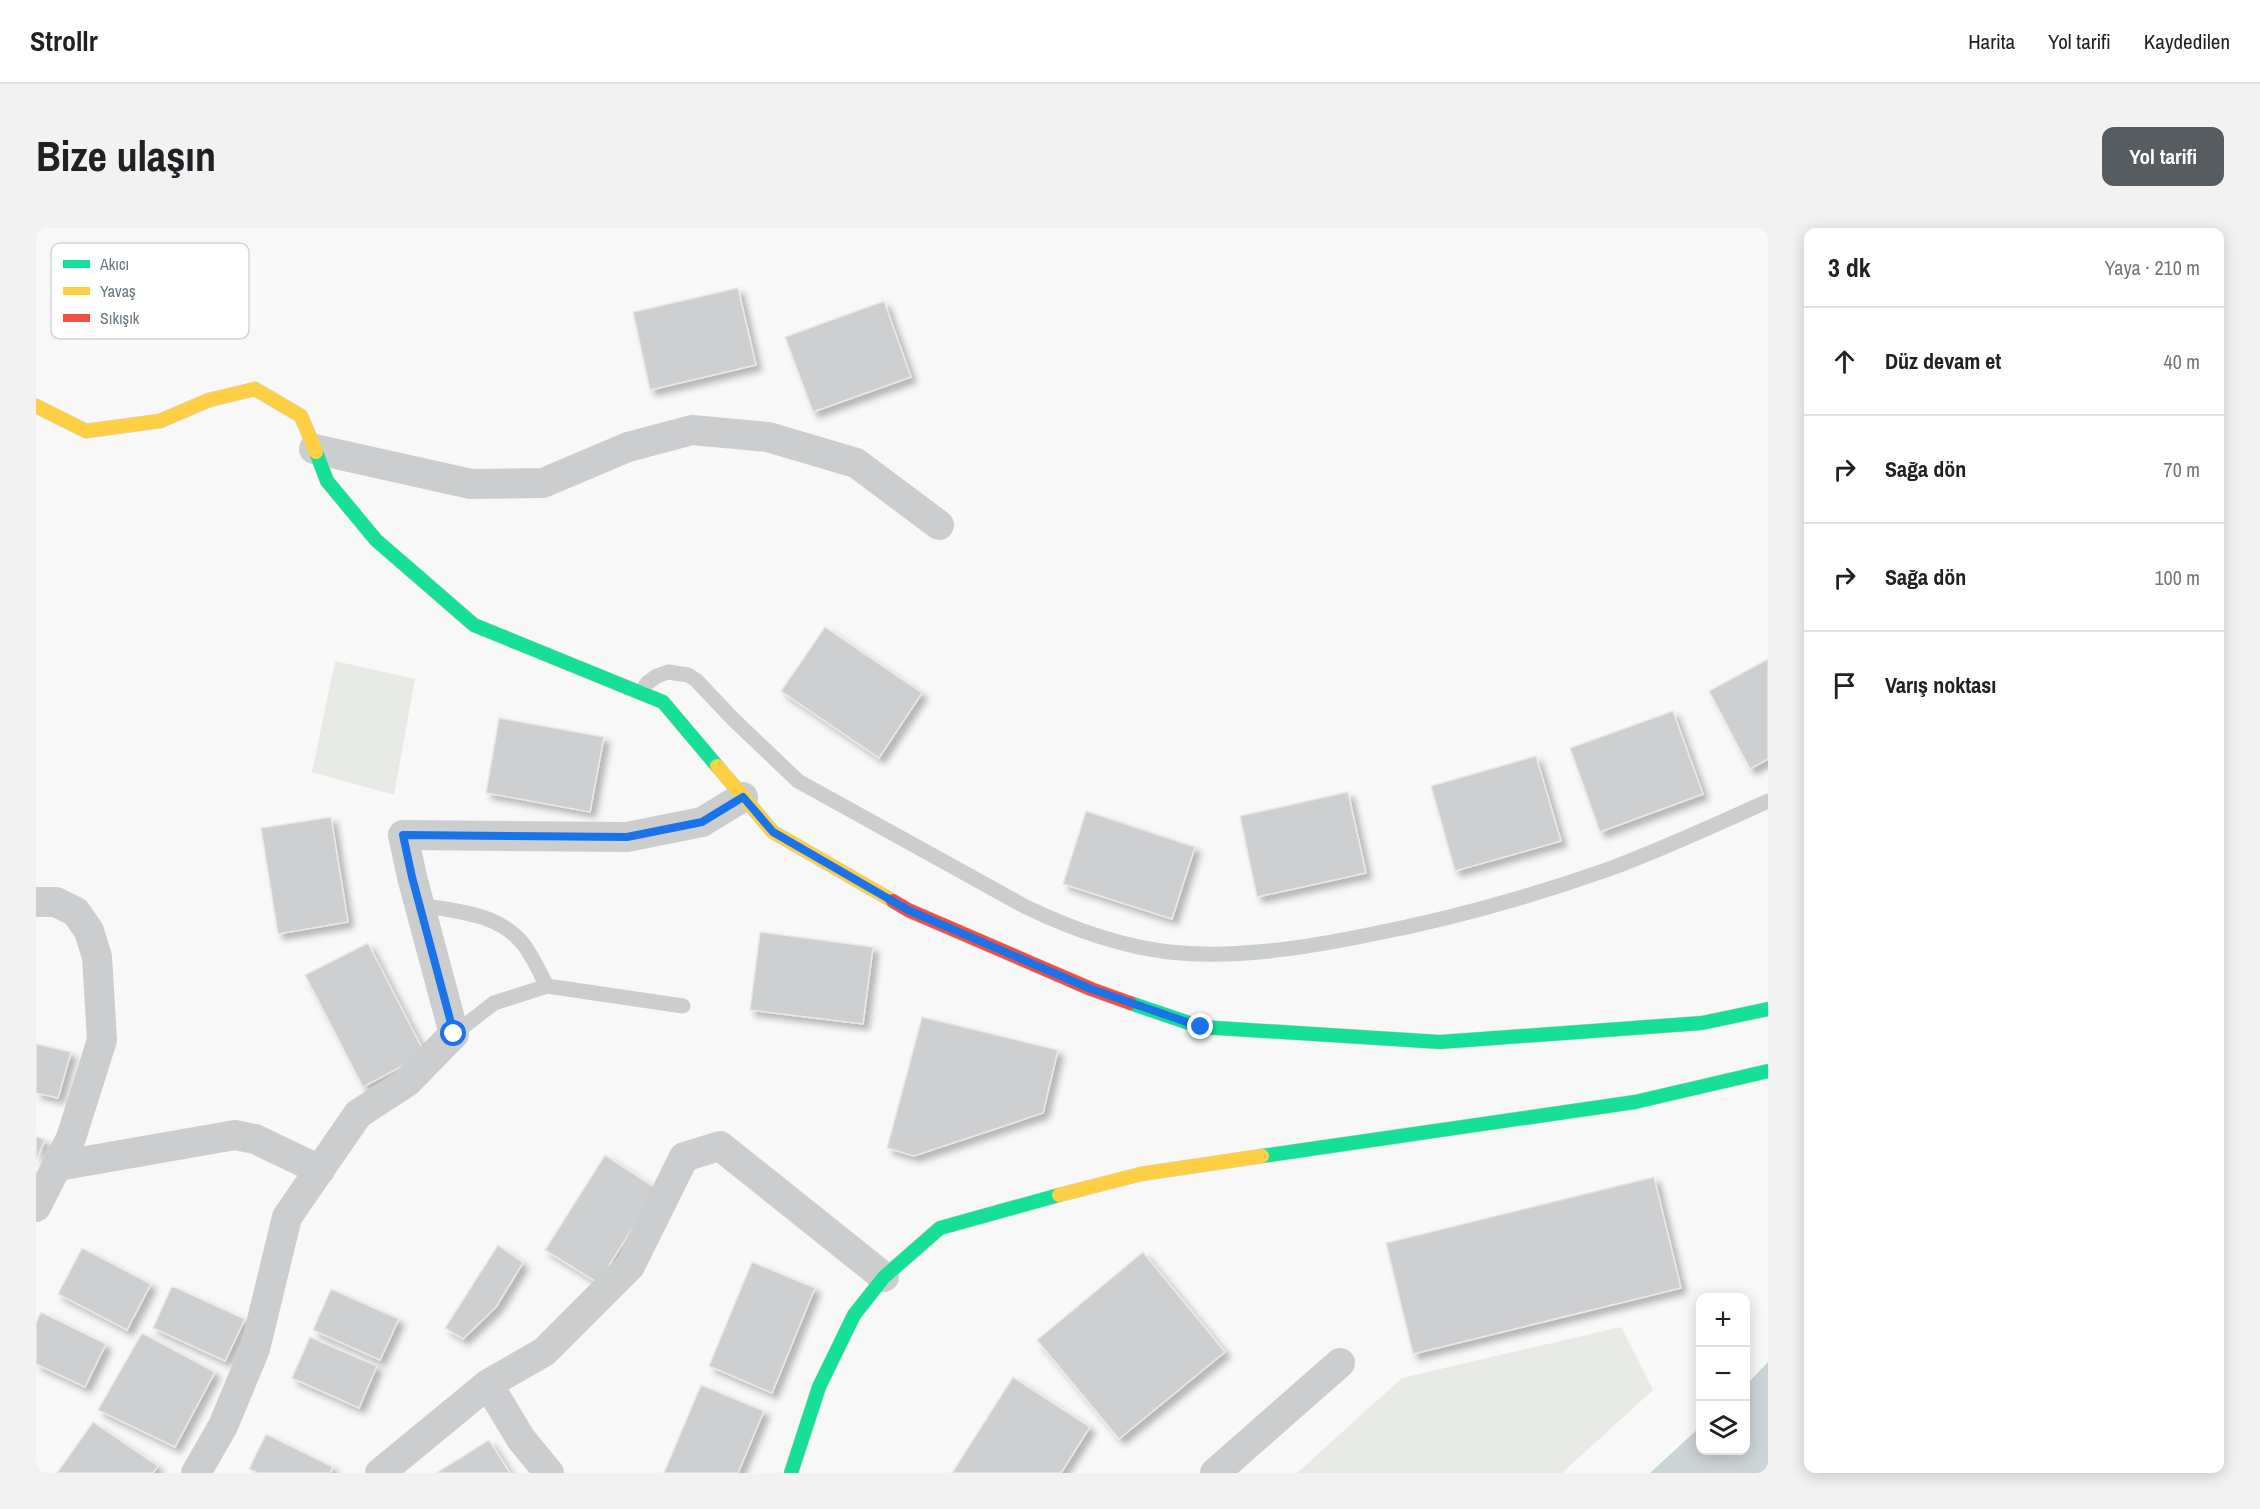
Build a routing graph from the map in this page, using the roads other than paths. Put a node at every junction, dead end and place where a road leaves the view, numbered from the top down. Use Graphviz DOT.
graph roads {
  1 [pos="36,406"];
  2 [pos="314,449"];
  3 [pos="939,525"];
  4 [pos="641,693"];
  5 [pos="743,797"];
  6 [pos="1768,801"];
  7 [pos="36,902"];
  8 [pos="419,905"];
  9 [pos="547,986"];
  10 [pos="683,1006"];
  11 [pos="1768,1009"];
  12 [pos="454,1034"];
  13 [pos="1768,1071"];
  14 [pos="58,1166"];
  15 [pos="320,1170"];
  16 [pos="36,1207"];
  17 [pos="884,1277"];
  18 [pos="1340,1363"];
  19 [pos="488,1384"];
  20 [pos="196,1473"];
  21 [pos="380,1473"];
  22 [pos="549,1473"];
  23 [pos="790,1473"];
  24 [pos="1215,1473"];
  1 -- 2 [label="street"];
  2 -- 3 [label="street"];
  2 -- 4 [label="street"];
  4 -- 5 [label="street"];
  4 -- 6 [label="lane"];
  5 -- 8 [label="street"];
  5 -- 11 [label="street"];
  7 -- 14 [label="street"];
  8 -- 9 [label="lane"];
  8 -- 12 [label="street"];
  9 -- 10 [label="lane"];
  9 -- 12 [label="lane"];
  12 -- 15 [label="street"];
  13 -- 17 [label="street"];
  14 -- 15 [label="street"];
  14 -- 16 [label="street"];
  15 -- 20 [label="street"];
  17 -- 19 [label="street"];
  17 -- 23 [label="street"];
  18 -- 24 [label="street"];
  19 -- 21 [label="street"];
  19 -- 22 [label="street"];
}
